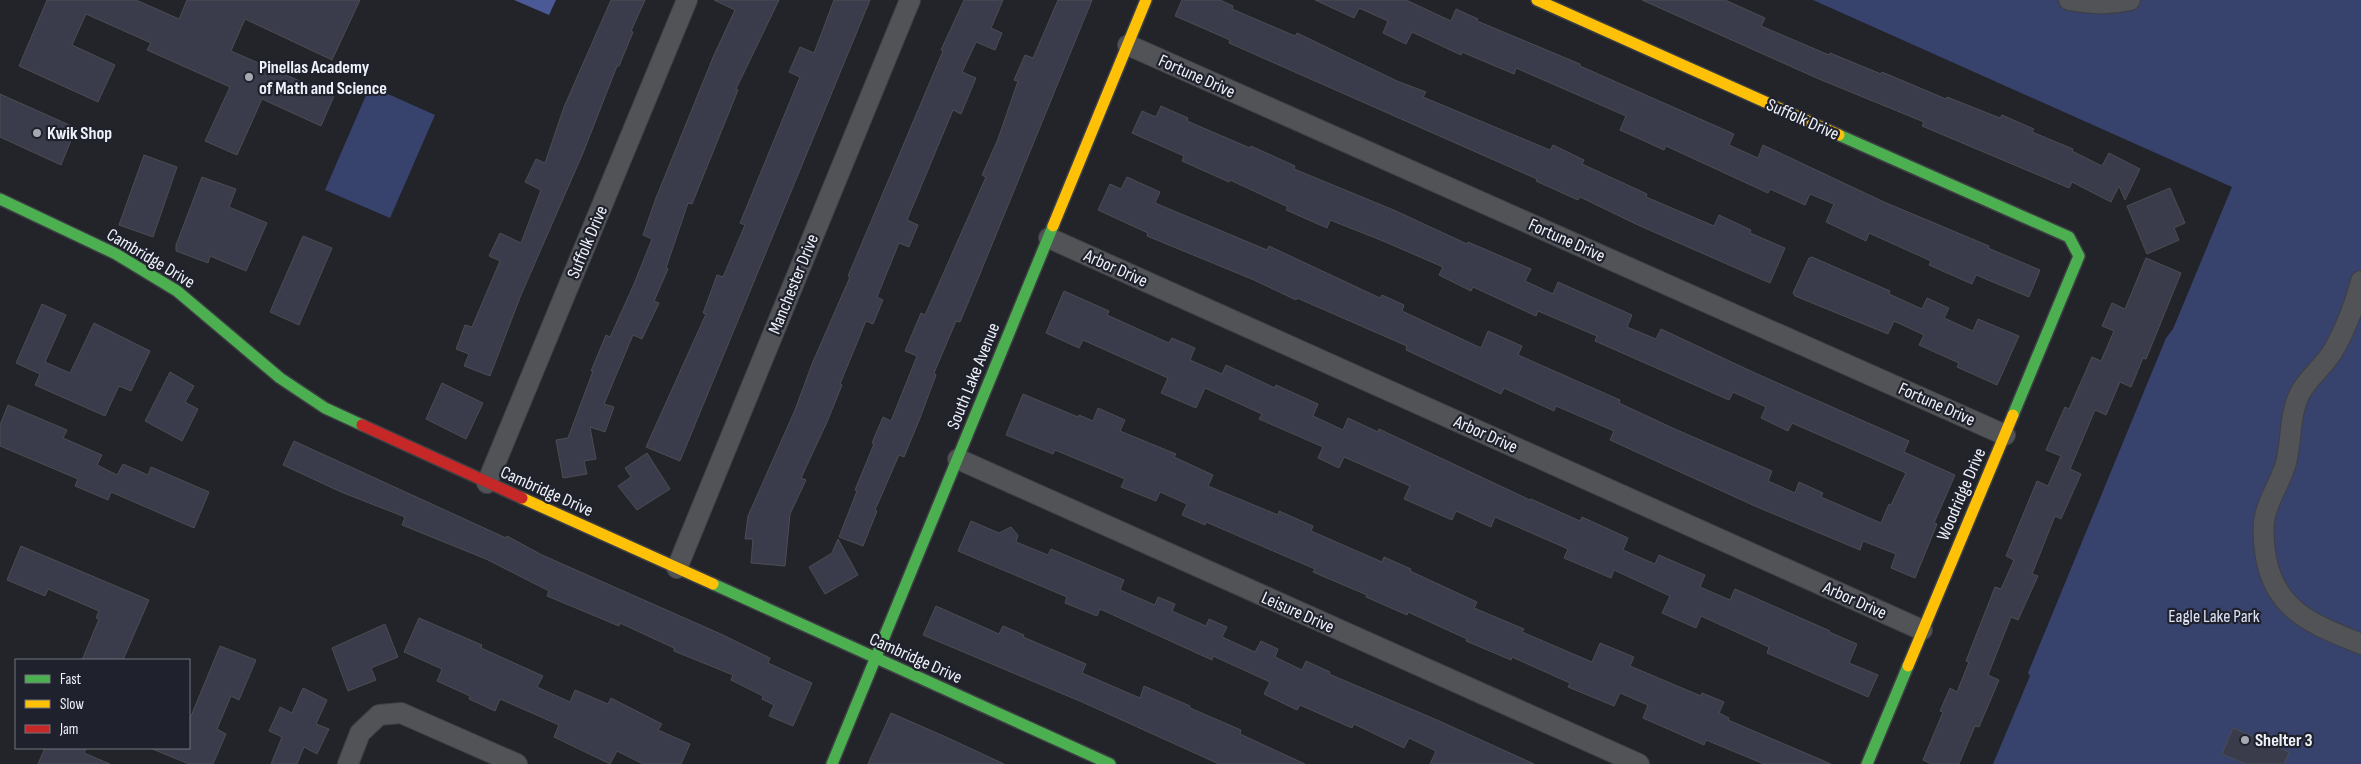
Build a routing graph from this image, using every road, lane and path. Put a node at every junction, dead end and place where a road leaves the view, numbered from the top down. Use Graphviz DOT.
graph roads {
  1 [pos="687,0"];
  2 [pos="910,0"];
  3 [pos="1146,0"];
  4 [pos="1537,0"];
  5 [pos="2069,0"];
  6 [pos="2130,0"];
  7 [pos="1128,45"];
  8 [pos="0,199"];
  9 [pos="2069,237"];
  10 [pos="1049,238"];
  11 [pos="2361,281"];
  12 [pos="2005,435"];
  13 [pos="958,460"];
  14 [pos="486,483"];
  15 [pos="677,568"];
  16 [pos="1922,630"];
  17 [pos="2361,644"];
  18 [pos="876,658"];
  19 [pos="348,764"];
  20 [pos="517,764"];
  21 [pos="832,764"];
  22 [pos="1110,764"];
  23 [pos="1639,764"];
  24 [pos="1867,764"];
  1 -- 14 [label="street, Suffolk Drive"];
  2 -- 15 [label="street, Manchester Drive"];
  3 -- 7 [label="street, South Lake Avenue"];
  4 -- 9 [label="street, Suffolk Drive"];
  5 -- 6 [label="street"];
  7 -- 10 [label="street, South Lake Avenue"];
  7 -- 12 [label="street, Fortune Drive"];
  8 -- 14 [label="street, Cambridge Drive"];
  9 -- 12 [label="street, Woodridge Drive"];
  10 -- 13 [label="street, South Lake Avenue"];
  10 -- 16 [label="street, Arbor Drive"];
  11 -- 17 [label="street"];
  12 -- 16 [label="street, Woodridge Drive"];
  13 -- 18 [label="street, South Lake Avenue"];
  13 -- 23 [label="street, Leisure Drive"];
  14 -- 15 [label="street, Cambridge Drive"];
  15 -- 18 [label="street, Cambridge Drive"];
  16 -- 24 [label="street, Woodridge Drive"];
  18 -- 21 [label="street, South Lake Avenue"];
  18 -- 22 [label="street, Cambridge Drive"];
  19 -- 20 [label="street"];
}
